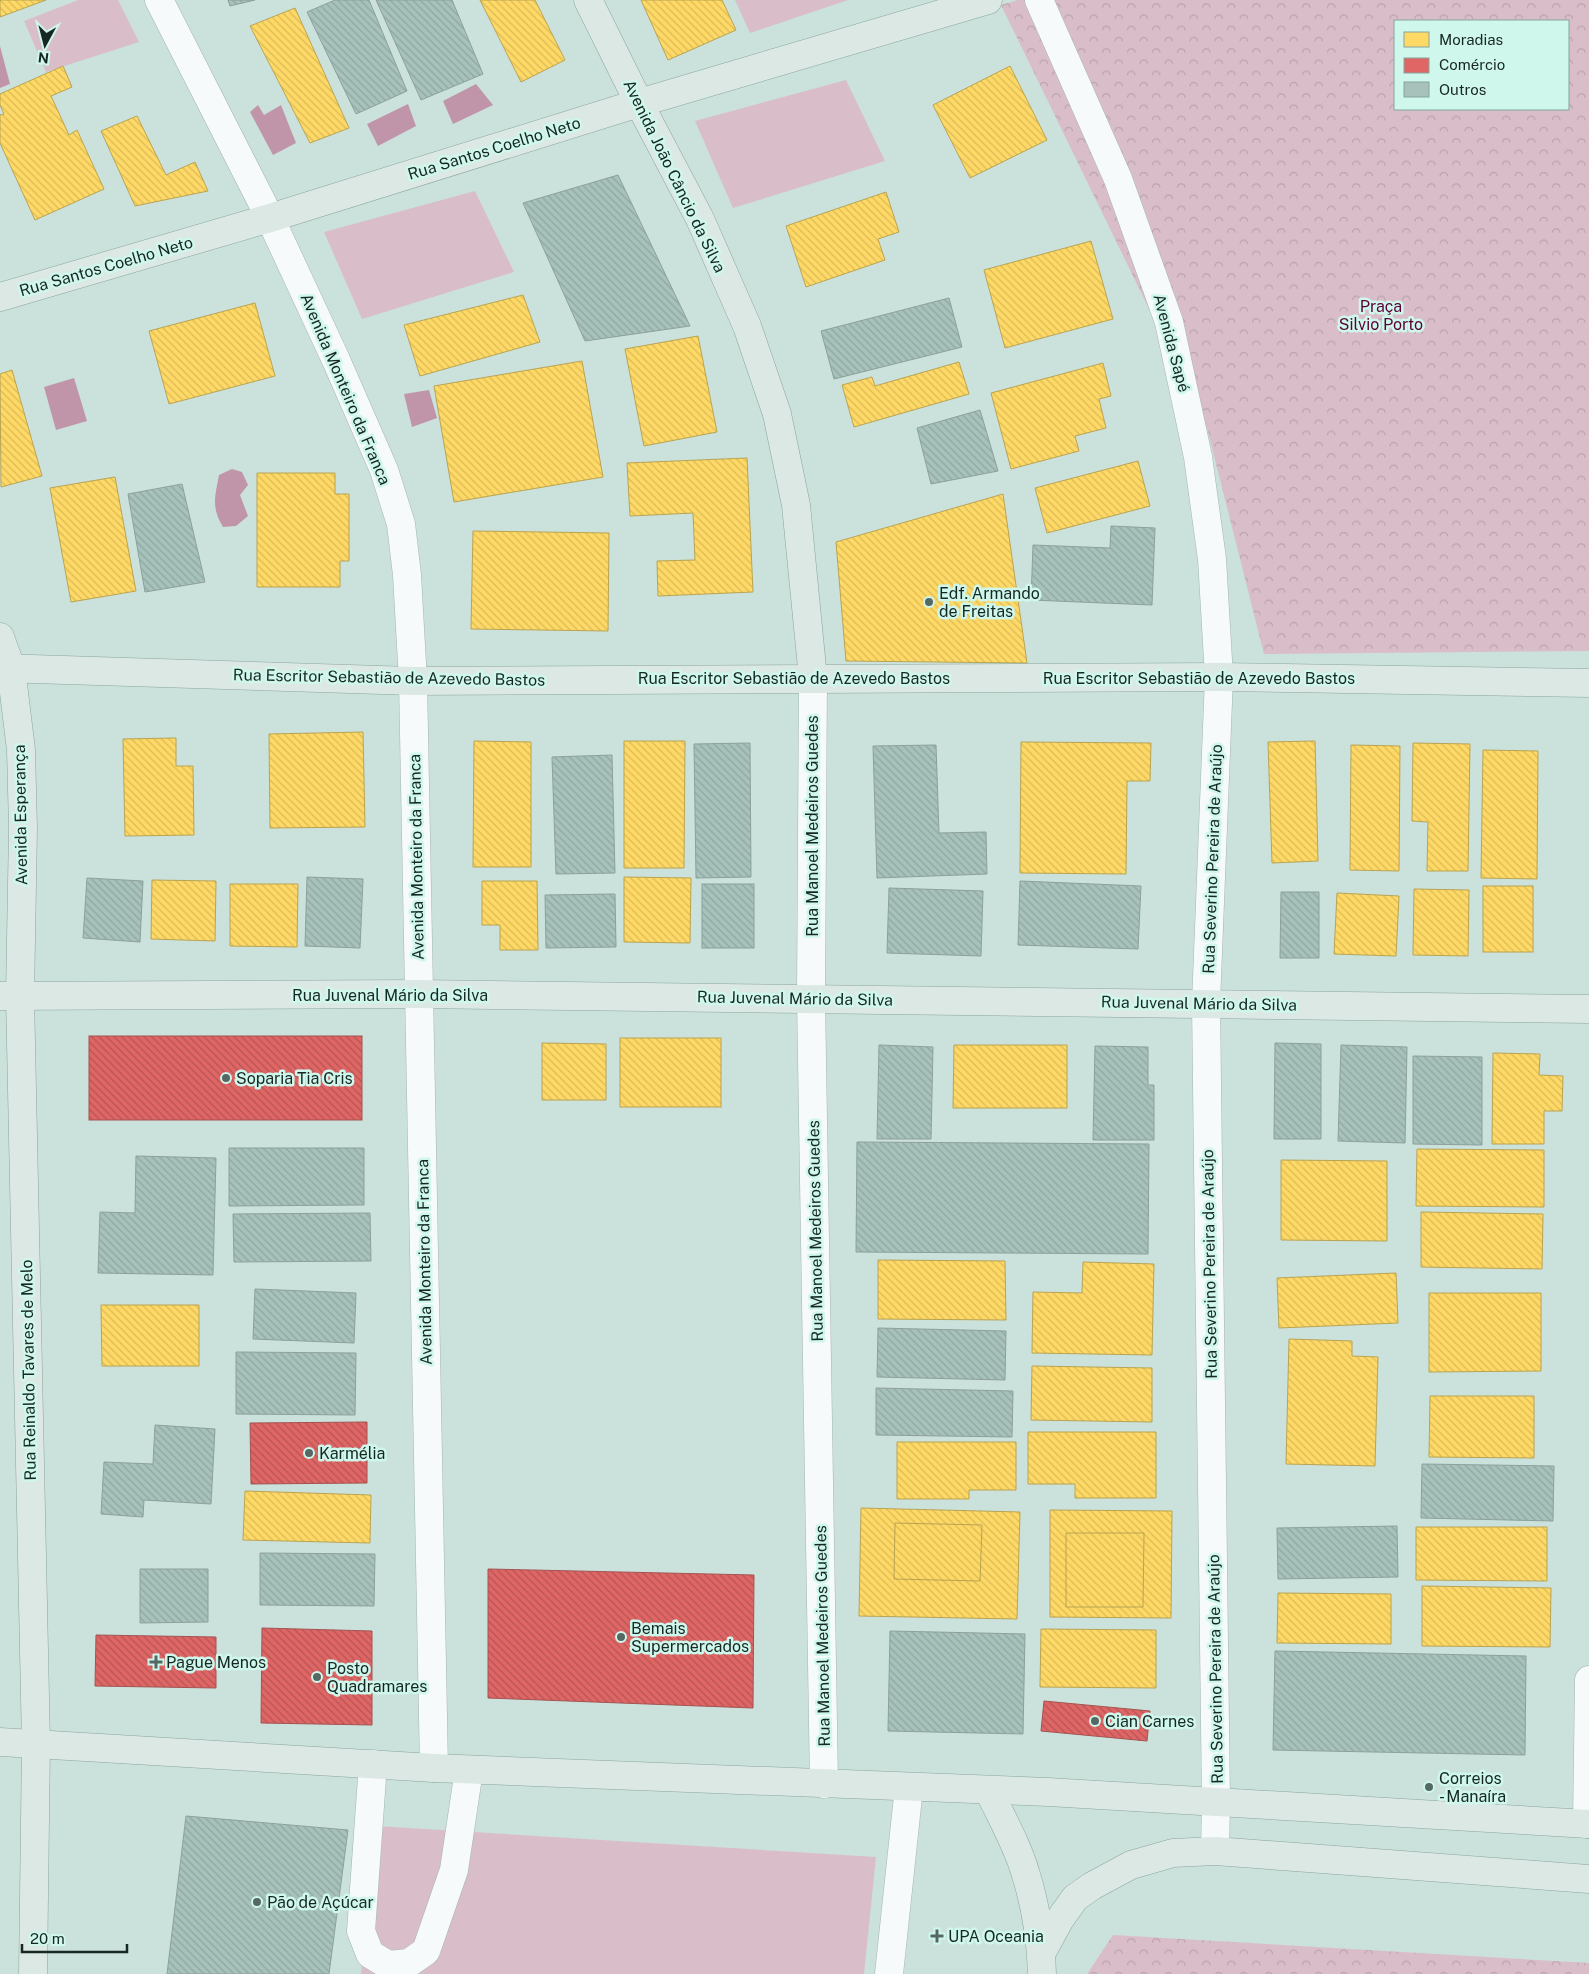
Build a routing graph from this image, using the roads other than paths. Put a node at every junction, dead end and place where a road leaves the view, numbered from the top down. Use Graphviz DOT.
graph roads {
  1 [pos="160,0"];
  2 [pos="588,0"];
  3 [pos="988,0"];
  4 [pos="1039,0"];
  5 [pos="640,103"];
  6 [pos="270,218"];
  7 [pos="0,297"];
  8 [pos="0,637"];
  9 [pos="6,668"];
  10 [pos="1218,677"];
  11 [pos="813,678"];
  12 [pos="413,681"];
  13 [pos="1589,683"];
  14 [pos="419,994"];
  15 [pos="10,996"];
  16 [pos="811,999"];
  17 [pos="1206,1003"];
  18 [pos="1589,1009"];
  19 [pos="1589,1680"];
  20 [pos="0,1742"];
  21 [pos="36,1744"];
  22 [pos="373,1764"];
  23 [pos="434,1768"];
  24 [pos="469,1770"];
  25 [pos="824,1784"];
  26 [pos="908,1787"];
  27 [pos="988,1791"];
  28 [pos="1216,1803"];
  29 [pos="1588,1824"];
  30 [pos="1215,1851"];
  31 [pos="1589,1879"];
  32 [pos="1042,1963"];
  33 [pos="33,1974"];
  34 [pos="889,1974"];
  1 -- 6 [label="street, Avenida Monteiro da Franca"];
  2 -- 5 [label="main road, Avenida João Câncio da Silva"];
  3 -- 5 [label="main road, Rua Santos Coelho Neto"];
  4 -- 10 [label="street, Avenida Sapé"];
  5 -- 6 [label="main road, Rua Santos Coelho Neto"];
  5 -- 11 [label="main road, Avenida João Câncio da Silva"];
  6 -- 7 [label="main road, Rua Santos Coelho Neto"];
  6 -- 12 [label="street, Avenida Monteiro da Franca"];
  8 -- 9 [label="main road, Avenida Esperança"];
  9 -- 12 [label="main road, Rua Escritor Sebastião de Azevedo Bastos"];
  9 -- 15 [label="main road, Avenida Esperança"];
  10 -- 11 [label="main road, Rua Escritor Sebastião de Azevedo Bastos"];
  10 -- 13 [label="main road, Rua Escritor Sebastião de Azevedo Bastos"];
  10 -- 17 [label="street, Rua Severino Pereira de Araújo"];
  11 -- 12 [label="main road, Rua Escritor Sebastião de Azevedo Bastos"];
  11 -- 16 [label="street, Rua Manoel Medeiros Guedes"];
  12 -- 14 [label="street, Avenida Monteiro da Franca"];
  14 -- 15 [label="main road, Rua Juvenal Mário da Silva"];
  14 -- 16 [label="main road, Rua Juvenal Mário da Silva"];
  14 -- 23 [label="street, Avenida Monteiro da Franca"];
  15 -- 21 [label="main road, Rua Reinaldo Tavares de Melo"];
  16 -- 17 [label="main road, Rua Juvenal Mário da Silva"];
  16 -- 25 [label="street, Rua Manoel Medeiros Guedes"];
  17 -- 18 [label="main road, Rua Juvenal Mário da Silva"];
  17 -- 28 [label="street, Rua Severino Pereira de Araújo"];
  19 -- 29 [label="street"];
  20 -- 21 [label="main road"];
  21 -- 22 [label="main road"];
  21 -- 33 [label="main road, Rua Reinaldo Tavares de Melo"];
  22 -- 23 [label="main road"];
  22 -- 24 [label="street"];
  23 -- 24 [label="main road"];
  24 -- 25 [label="main road"];
  25 -- 26 [label="main road"];
  26 -- 27 [label="main road"];
  26 -- 34 [label="street"];
  27 -- 28 [label="main road"];
  27 -- 32 [label="main road"];
  28 -- 29 [label="main road"];
  28 -- 30 [label="street, Rua Severino Pereira de Araújo"];
  30 -- 31 [label="main road"];
  30 -- 32 [label="main road"];
}
